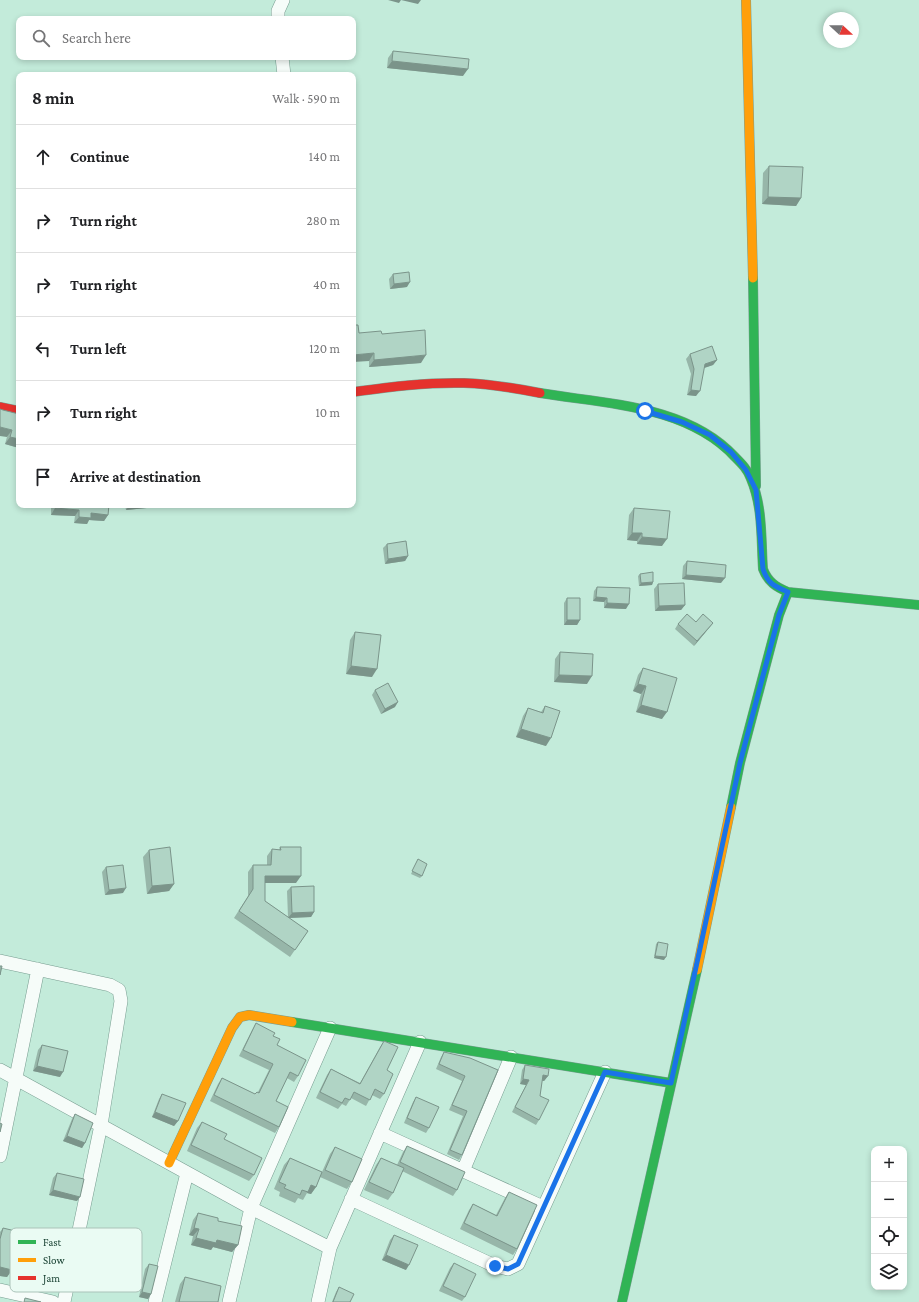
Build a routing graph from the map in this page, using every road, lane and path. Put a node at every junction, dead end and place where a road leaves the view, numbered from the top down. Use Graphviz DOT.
graph roads {
  1 [pos="283,0"];
  2 [pos="746,0"];
  3 [pos="278,16"];
  4 [pos="282,60"];
  5 [pos="284,72"];
  6 [pos="356,392"];
  7 [pos="0,407"];
  8 [pos="16,410"];
  9 [pos="756,490"];
  10 [pos="788,592"];
  11 [pos="919,605"];
  12 [pos="0,961"];
  13 [pos="38,970"];
  14 [pos="330,1028"];
  15 [pos="420,1042"];
  16 [pos="511,1057"];
  17 [pos="0,1070"];
  18 [pos="605,1072"];
  19 [pos="15,1078"];
  20 [pos="671,1083"];
  21 [pos="101,1125"];
  22 [pos="380,1133"];
  23 [pos="0,1156"];
  24 [pos="169,1163"];
  25 [pos="463,1171"];
  26 [pos="187,1173"];
  27 [pos="351,1199"];
  28 [pos="544,1207"];
  29 [pos="251,1208"];
  30 [pos="79,1228"];
  31 [pos="330,1248"];
  32 [pos="0,1290"];
  33 [pos="66,1292"];
  34 [pos="53,1302"];
  35 [pos="64,1302"];
  36 [pos="156,1302"];
  37 [pos="229,1302"];
  38 [pos="318,1302"];
  39 [pos="622,1302"];
  1 -- 3 [label="street"];
  2 -- 9 [label="street"];
  4 -- 5 [label="street"];
  6 -- 9 [label="street"];
  7 -- 8 [label="street"];
  9 -- 10 [label="street"];
  10 -- 11 [label="street"];
  10 -- 20 [label="street"];
  12 -- 13 [label="street"];
  13 -- 19 [label="street"];
  13 -- 21 [label="street"];
  14 -- 15 [label="street"];
  14 -- 24 [label="street"];
  14 -- 29 [label="street"];
  15 -- 16 [label="street"];
  15 -- 22 [label="street"];
  16 -- 18 [label="street"];
  16 -- 25 [label="street"];
  17 -- 19 [label="street"];
  18 -- 20 [label="street"];
  18 -- 28 [label="street"];
  19 -- 21 [label="street"];
  19 -- 23 [label="street"];
  20 -- 39 [label="street"];
  21 -- 24 [label="street"];
  21 -- 30 [label="street"];
  22 -- 25 [label="street"];
  22 -- 27 [label="street"];
  24 -- 26 [label="street"];
  25 -- 28 [label="street"];
  26 -- 29 [label="street"];
  26 -- 36 [label="street"];
  27 -- 28 [label="street"];
  27 -- 31 [label="street"];
  29 -- 31 [label="street"];
  29 -- 37 [label="street"];
  31 -- 38 [label="street"];
  32 -- 34 [label="street"];
  33 -- 35 [label="street"];
}
